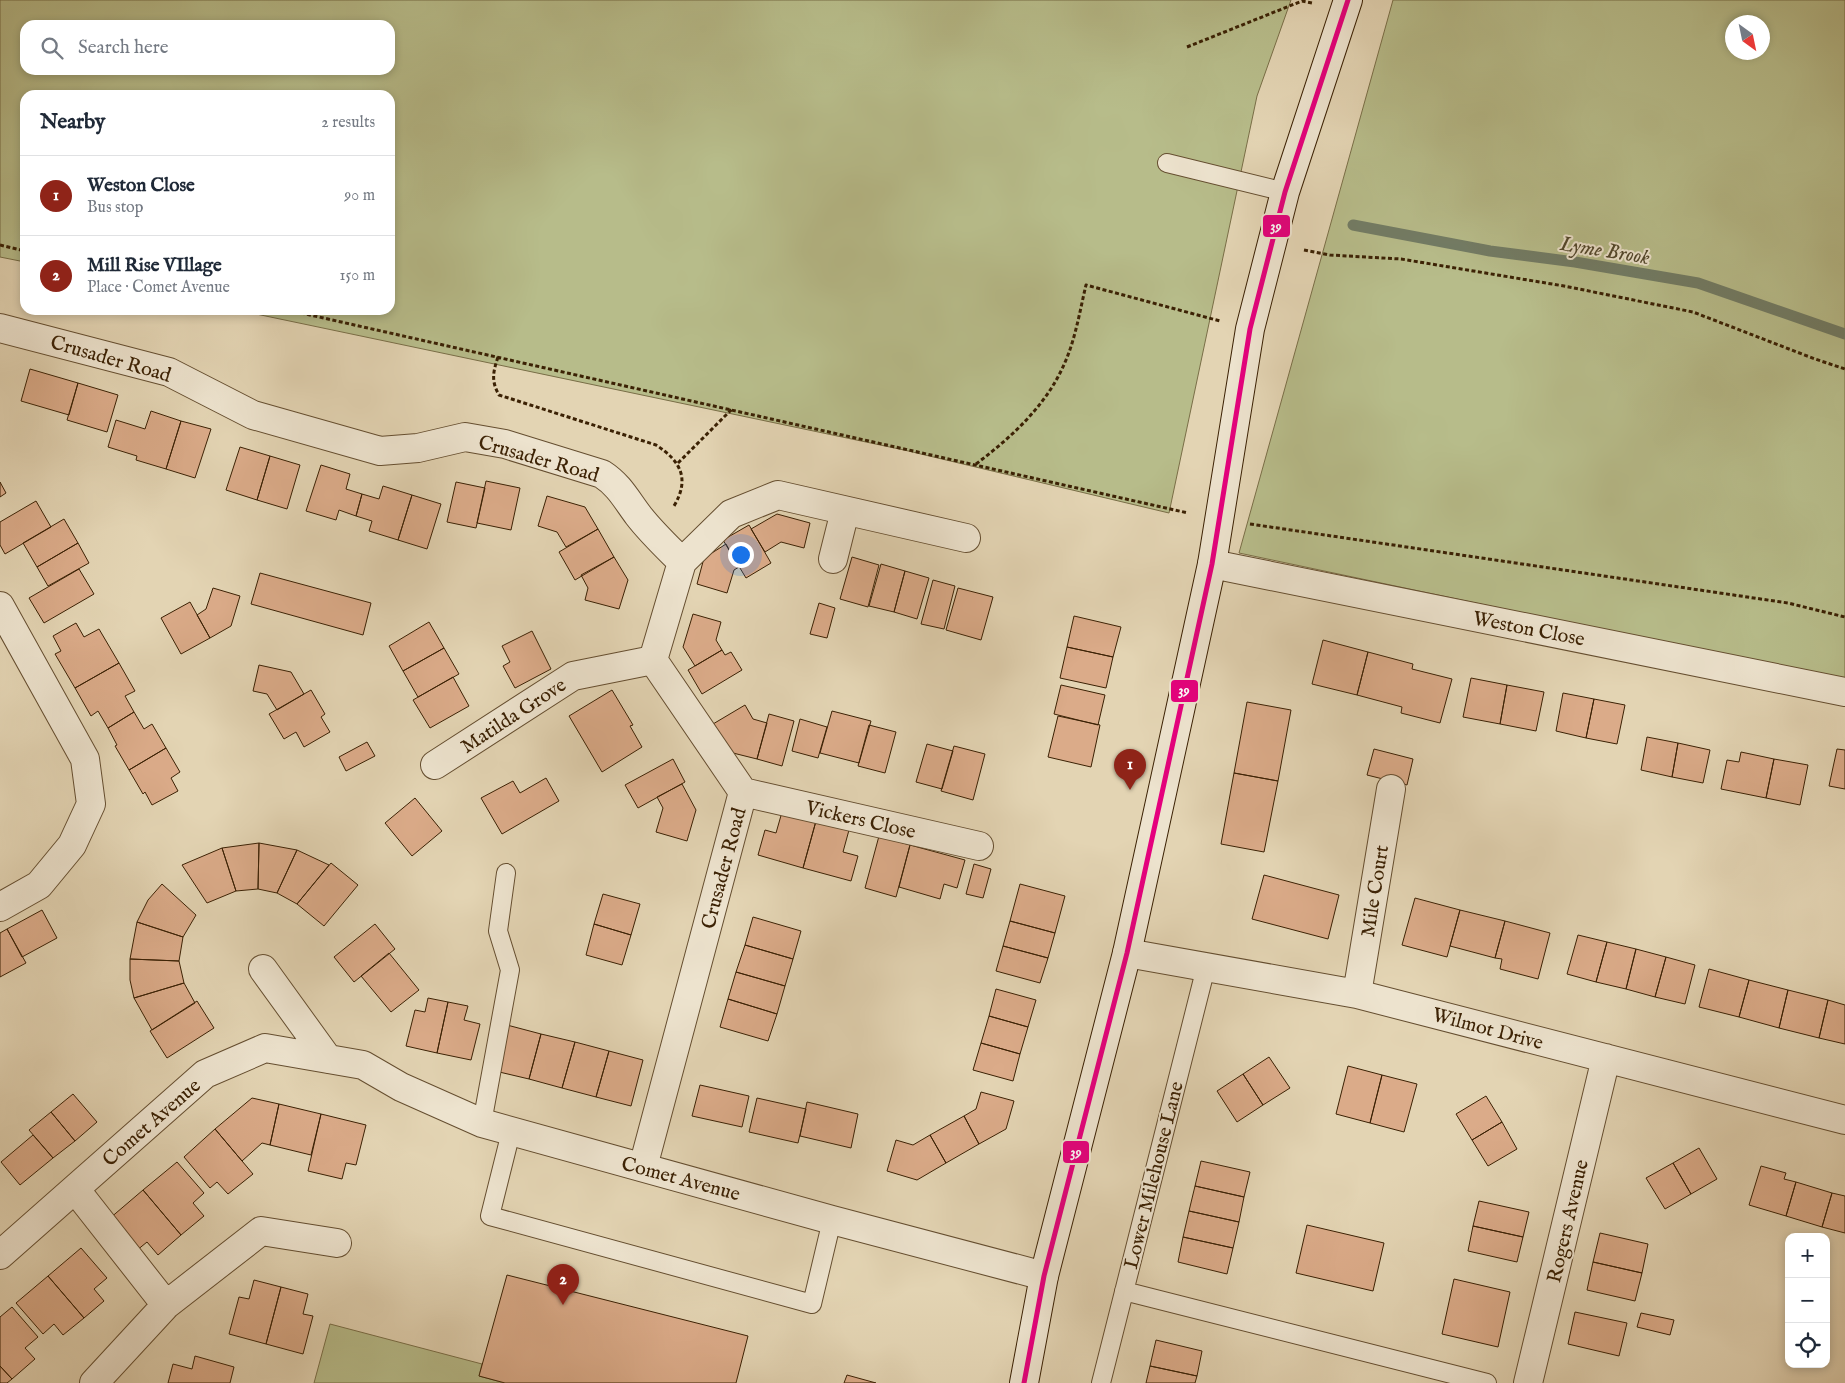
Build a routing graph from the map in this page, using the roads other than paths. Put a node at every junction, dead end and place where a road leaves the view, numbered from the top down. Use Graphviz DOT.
graph roads {
  1 [pos="1347,6"];
  2 [pos="1167,163"];
  3 [pos="1285,192"];
  4 [pos="0,328"];
  5 [pos="845,511"];
  6 [pos="966,538"];
  7 [pos="833,559"];
  8 [pos="682,562"];
  9 [pos="1212,564"];
  10 [pos="0,606"];
  11 [pos="653,660"];
  12 [pos="1845,692"];
  13 [pos="435,765"];
  14 [pos="1391,789"];
  15 [pos="743,792"];
  16 [pos="979,846"];
  17 [pos="506,873"];
  18 [pos="0,908"];
  19 [pos="1127,954"];
  20 [pos="1206,967"];
  21 [pos="263,969"];
  22 [pos="1357,994"];
  23 [pos="1606,1058"];
  24 [pos="328,1059"];
  25 [pos="1845,1120"];
  26 [pos="482,1123"];
  27 [pos="511,1132"];
  28 [pos="643,1167"];
  29 [pos="75,1189"];
  30 [pos="832,1220"];
  31 [pos="337,1242"];
  32 [pos="0,1255"];
  33 [pos="1044,1276"];
  34 [pos="1124,1291"];
  35 [pos="166,1305"];
  36 [pos="94,1383"];
  37 [pos="1024,1383"];
  38 [pos="1101,1383"];
  39 [pos="1487,1383"];
  40 [pos="1528,1383"];
  1 -- 3 [label="street"];
  2 -- 3 [label="lane"];
  3 -- 9 [label="street"];
  4 -- 8 [label="street, Crusader Road"];
  5 -- 6 [label="street"];
  5 -- 7 [label="street"];
  5 -- 8 [label="street"];
  8 -- 11 [label="street"];
  9 -- 12 [label="street, Weston Close"];
  9 -- 19 [label="street"];
  10 -- 18 [label="street"];
  11 -- 13 [label="street, Matilda Grove"];
  11 -- 15 [label="street, Crusader Road"];
  14 -- 22 [label="street, Mile Court"];
  15 -- 16 [label="street, Vickers Close"];
  15 -- 28 [label="street, Crusader Road"];
  17 -- 26 [label="lane"];
  19 -- 20 [label="street, Wilmot Drive"];
  19 -- 33 [label="street"];
  20 -- 22 [label="street, Wilmot Drive"];
  20 -- 34 [label="lane, Lower Milehouse Lane"];
  21 -- 24 [label="street"];
  22 -- 23 [label="street, Wilmot Drive"];
  23 -- 25 [label="street, Wilmot Drive"];
  23 -- 40 [label="street, Rogers Avenue"];
  24 -- 26 [label="street, Comet Avenue"];
  24 -- 29 [label="street, Comet Avenue"];
  26 -- 27 [label="street, Comet Avenue"];
  27 -- 28 [label="street, Comet Avenue"];
  27 -- 30 [label="lane"];
  28 -- 30 [label="street, Comet Avenue"];
  29 -- 32 [label="street, Comet Avenue"];
  29 -- 35 [label="street"];
  30 -- 33 [label="street, Comet Avenue"];
  31 -- 35 [label="street"];
  33 -- 37 [label="street"];
  34 -- 38 [label="lane, Lower Milehouse Lane"];
  34 -- 39 [label="lane"];
  35 -- 36 [label="street"];
}
